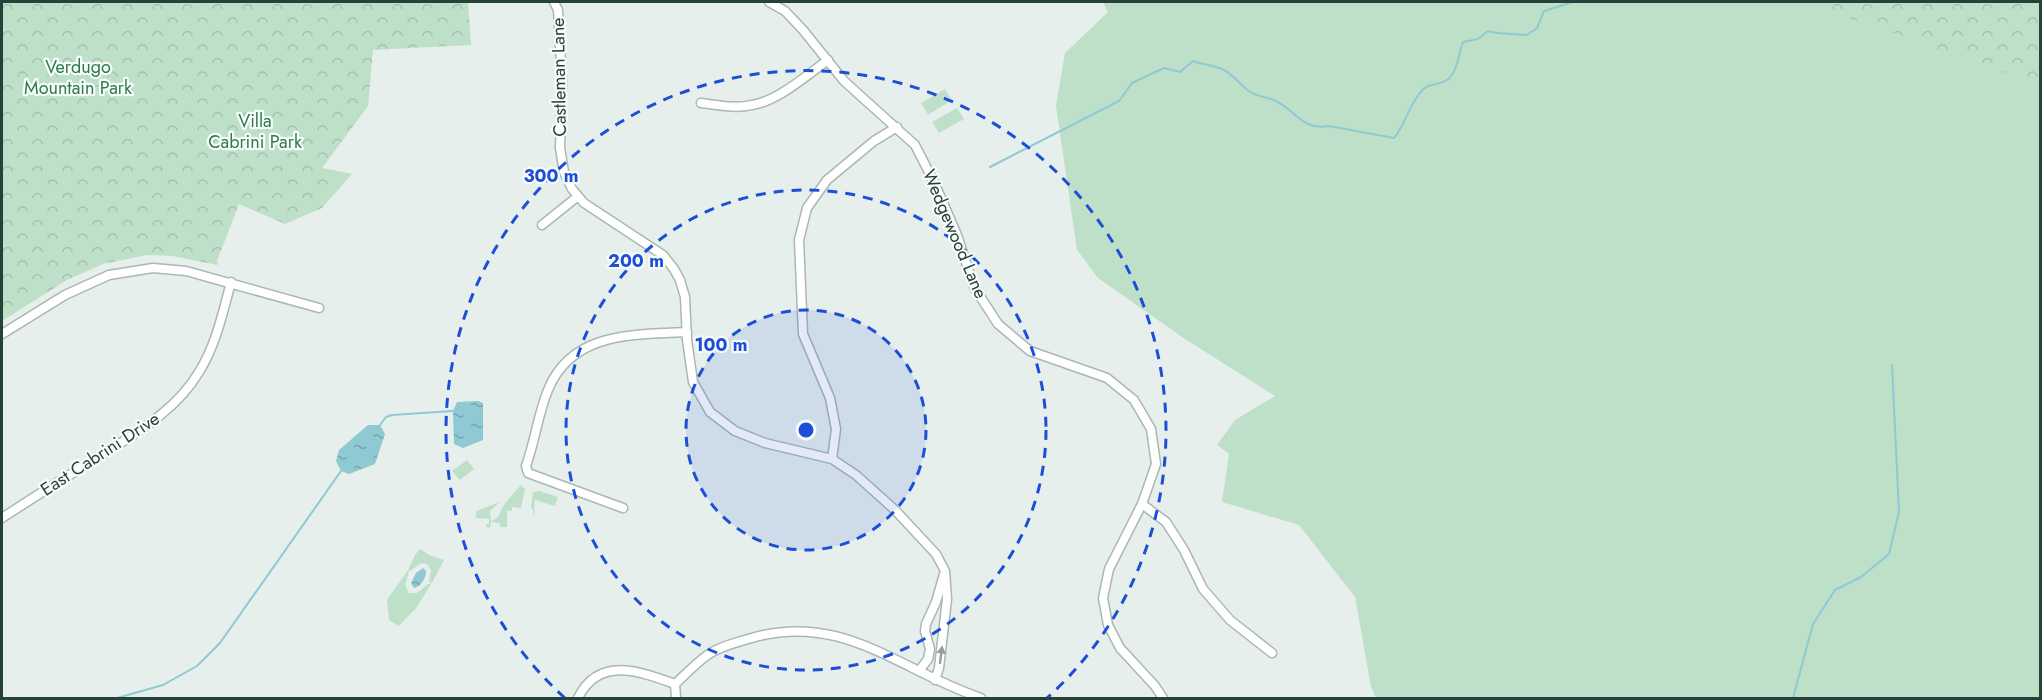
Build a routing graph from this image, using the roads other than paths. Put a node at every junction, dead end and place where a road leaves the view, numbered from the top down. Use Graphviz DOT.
graph roads {
  1 [pos="554,2"];
  2 [pos="769,2"];
  3 [pos="828,60"];
  4 [pos="701,103"];
  5 [pos="897,128"];
  6 [pos="577,197"];
  7 [pos="542,225"];
  8 [pos="231,282"];
  9 [pos="319,308"];
  10 [pos="687,332"];
  11 [pos="2,334"];
  12 [pos="832,459"];
  13 [pos="1142,504"];
  14 [pos="622,508"];
  15 [pos="2,518"];
  16 [pos="945,571"];
  17 [pos="1272,653"];
  18 [pos="919,671"];
  19 [pos="934,680"];
  20 [pos="675,684"];
  21 [pos="578,699"];
  22 [pos="676,699"];
  23 [pos="981,699"];
  24 [pos="1163,699"];
  1 -- 6 [label="street, Castleman Lane"];
  2 -- 3 [label="street, Wedgewood Lane"];
  3 -- 4 [label="street"];
  3 -- 5 [label="street, Wedgewood Lane"];
  5 -- 12 [label="street"];
  5 -- 13 [label="street, Wedgewood Lane"];
  6 -- 7 [label="street"];
  6 -- 10 [label="street, Castleman Lane"];
  8 -- 9 [label="street"];
  8 -- 11 [label="street"];
  8 -- 15 [label="street, East Cabrini Drive"];
  10 -- 12 [label="street, Castleman Lane"];
  10 -- 14 [label="street"];
  12 -- 16 [label="street, Castleman Lane"];
  13 -- 17 [label="street"];
  13 -- 24 [label="street, Wedgewood Lane"];
  16 -- 18 [label="street"];
  19 -- 16 [label="street, Castleman Lane, one-way"];
  18 -- 19 [label="street"];
  18 -- 20 [label="street"];
  19 -- 23 [label="street"];
  20 -- 21 [label="street"];
  20 -- 22 [label="street"];
}
